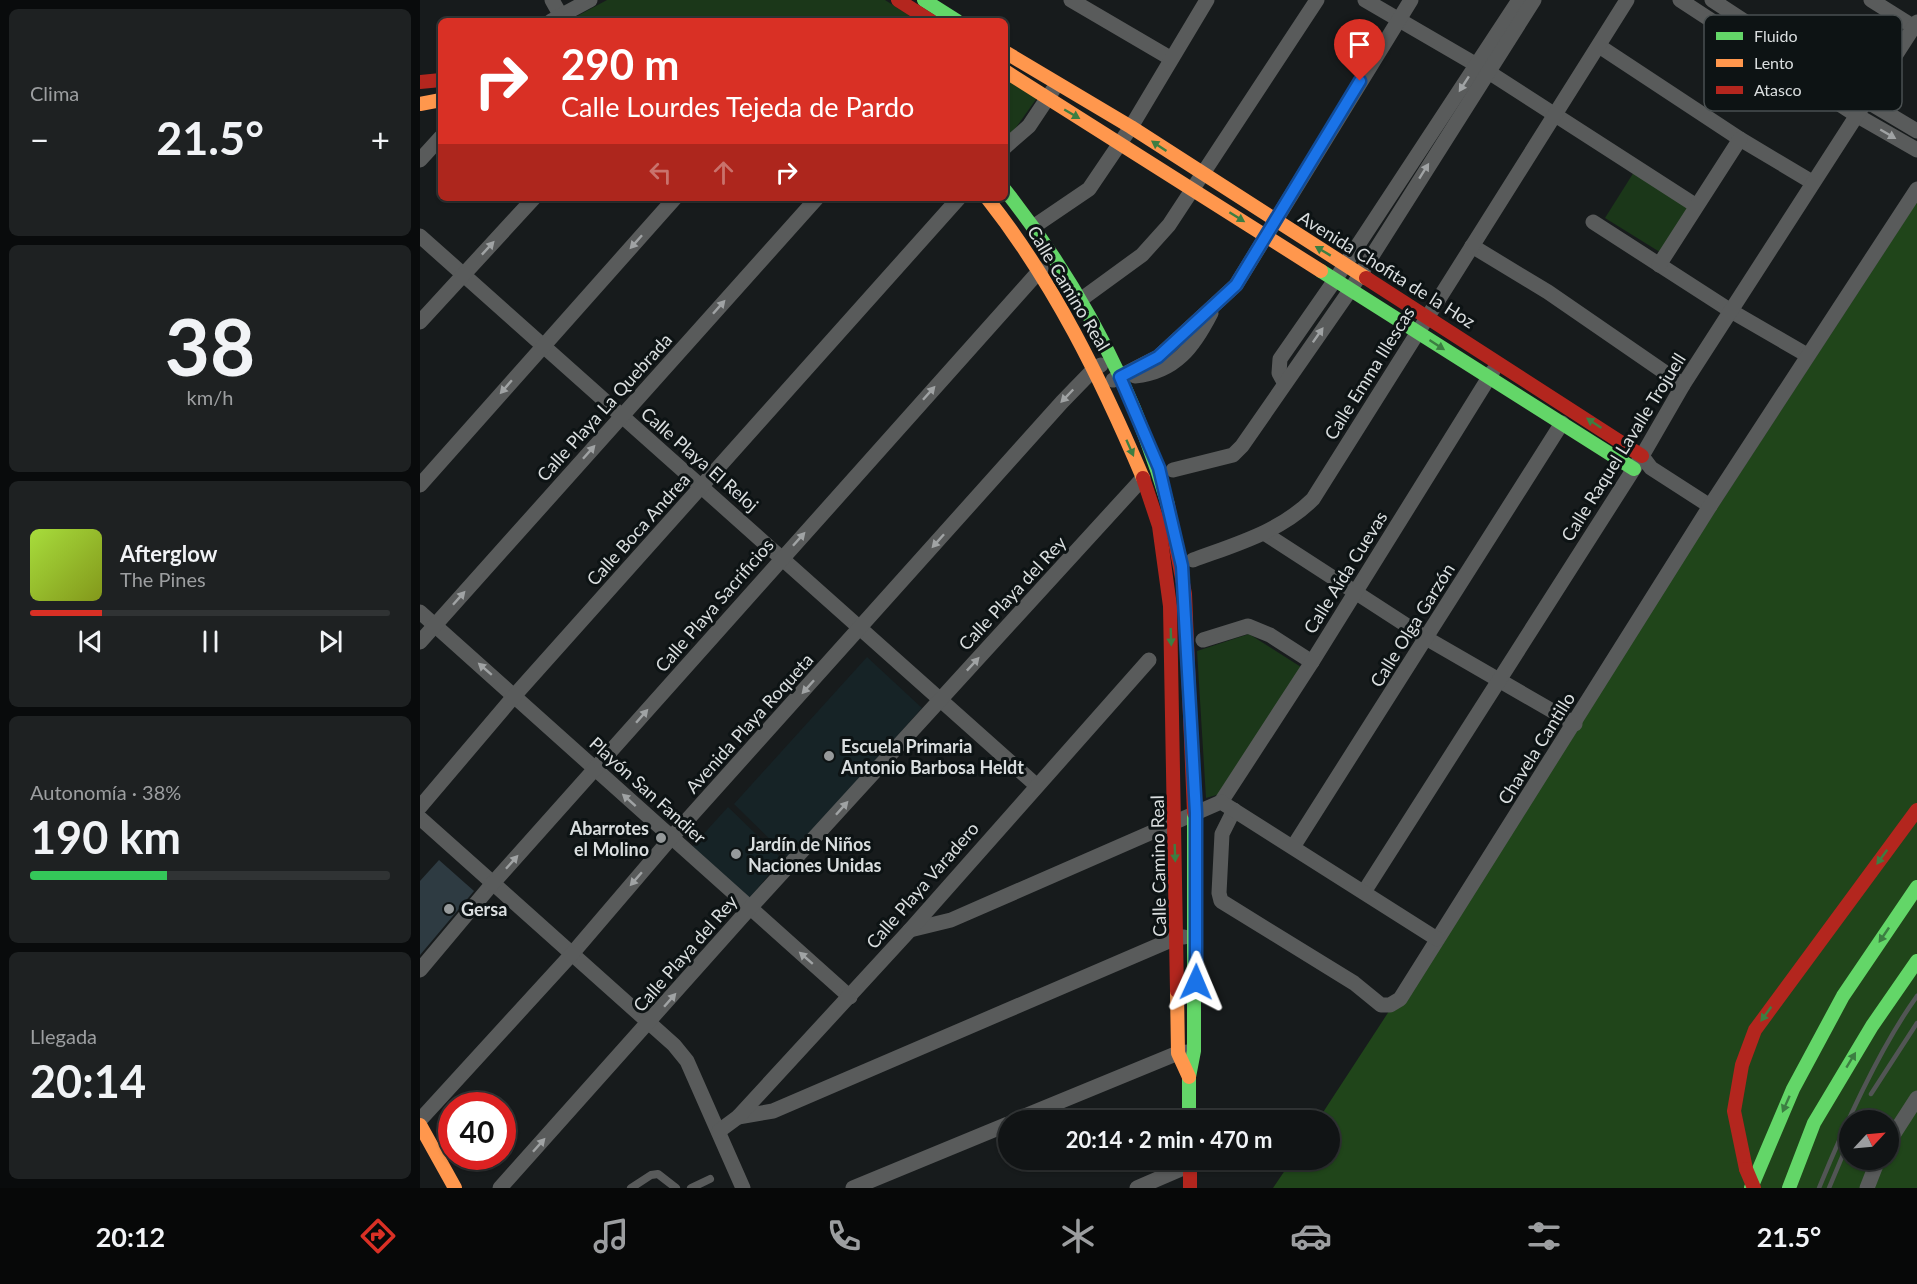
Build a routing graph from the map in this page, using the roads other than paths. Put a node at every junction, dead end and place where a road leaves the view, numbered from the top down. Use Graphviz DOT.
graph roads {
  1 [pos="552,0"];
  2 [pos="590,0"];
  3 [pos="898,0"];
  4 [pos="924,0"];
  5 [pos="1071,0"];
  6 [pos="1207,0"];
  7 [pos="1317,0"];
  8 [pos="1365,0"];
  9 [pos="1411,0"];
  10 [pos="1519,0"];
  11 [pos="1534,0"];
  12 [pos="1627,0"];
  13 [pos="1680,0"];
  14 [pos="1712,0"];
  15 [pos="1871,0"];
  16 [pos="1735,15"];
  17 [pos="1897,15"];
  18 [pos="1704,16"];
  19 [pos="556,18"];
  20 [pos="926,18"];
  21 [pos="950,18"];
  22 [pos="1397,21"];
  23 [pos="1915,25"];
  24 [pos="1902,44"];
  25 [pos="1599,46"];
  26 [pos="1008,54"];
  27 [pos="1170,58"];
  28 [pos="1482,68"];
  29 [pos="1008,72"];
  30 [pos="438,80"];
  31 [pos="420,82"];
  32 [pos="1056,84"];
  33 [pos="1048,100"];
  34 [pos="438,101"];
  35 [pos="420,104"];
  36 [pos="1850,111"];
  37 [pos="1858,111"];
  38 [pos="1883,111"];
  39 [pos="1553,115"];
  40 [pos="1856,115"];
  41 [pos="1131,128"];
  42 [pos="1917,131"];
  43 [pos="438,139"];
  44 [pos="1740,139"];
  45 [pos="1121,142"];
  46 [pos="1008,144"];
  47 [pos="1917,150"];
  48 [pos="420,160"];
  49 [pos="1203,175"];
  50 [pos="1812,182"];
  51 [pos="1917,189"];
  52 [pos="1194,190"];
  53 [pos="1008,193"];
  54 [pos="531,201"];
  55 [pos="672,201"];
  56 [pos="814,201"];
  57 [pos="956,201"];
  58 [pos="989,201"];
  59 [pos="1695,205"];
  60 [pos="1274,222"];
  61 [pos="1593,222"];
  62 [pos="1036,225"];
  63 [pos="420,236"];
  64 [pos="1267,236"];
  65 [pos="1472,246"];
  66 [pos="1345,265"];
  67 [pos="1659,265"];
  68 [pos="1041,269"];
  69 [pos="1360,273"];
  70 [pos="464,274"];
  71 [pos="1335,280"];
  72 [pos="1350,289"];
  73 [pos="1083,298"];
  74 [pos="1731,311"];
  75 [pos="1428,316"];
  76 [pos="420,322"];
  77 [pos="1418,333"];
  78 [pos="543,345"];
  79 [pos="1807,355"];
  80 [pos="1113,360"];
  81 [pos="1499,362"];
  82 [pos="1095,368"];
  83 [pos="1120,377"];
  84 [pos="1489,378"];
  85 [pos="1284,382"];
  86 [pos="1102,384"];
  87 [pos="1683,385"];
  88 [pos="621,416"];
  89 [pos="1562,423"];
  90 [pos="1642,464"];
  91 [pos="1173,470"];
  92 [pos="1143,478"];
  93 [pos="420,485"];
  94 [pos="702,485"];
  95 [pos="1710,506"];
  96 [pos="1264,533"];
  97 [pos="782,557"];
  98 [pos="1193,560"];
  99 [pos="1355,592"];
  100 [pos="420,612"];
  101 [pos="435,626"];
  102 [pos="860,629"];
  103 [pos="1426,638"];
  104 [pos="1203,640"];
  105 [pos="420,642"];
  106 [pos="1149,660"];
  107 [pos="1312,662"];
  108 [pos="1499,682"];
  109 [pos="515,695"];
  110 [pos="940,700"];
  111 [pos="1575,724"];
  112 [pos="595,769"];
  113 [pos="1036,785"];
  114 [pos="1227,806"];
  115 [pos="420,807"];
  116 [pos="1917,810"];
  117 [pos="1196,813"];
  118 [pos="420,818"];
  119 [pos="1175,820"];
  120 [pos="671,838"];
  121 [pos="1293,847"];
  122 [pos="493,883"];
  123 [pos="1917,887"];
  124 [pos="1364,892"];
  125 [pos="749,909"];
  126 [pos="910,930"];
  127 [pos="1196,936"];
  128 [pos="1178,938"];
  129 [pos="1437,939"];
  130 [pos="571,955"];
  131 [pos="1917,961"];
  132 [pos="420,970"];
  133 [pos="849,996"];
  134 [pos="1390,1005"];
  135 [pos="650,1023"];
  136 [pos="1194,1051"];
  137 [pos="1178,1053"];
  138 [pos="1189,1077"];
  139 [pos="1917,1098"];
  140 [pos="1039,1110"];
  141 [pos="1189,1110"];
  142 [pos="738,1117"];
  143 [pos="420,1122"];
  144 [pos="1899,1126"];
  145 [pos="998,1128"];
  146 [pos="719,1131"];
  147 [pos="1174,1170"];
  148 [pos="1190,1170"];
  149 [pos="1874,1170"];
  150 [pos="710,1179"];
  151 [pos="455,1188"];
  152 [pos="500,1188"];
  153 [pos="631,1188"];
  154 [pos="676,1188"];
  155 [pos="691,1188"];
  156 [pos="743,1188"];
  157 [pos="853,1188"];
  158 [pos="1137,1188"];
  159 [pos="1190,1188"];
  160 [pos="1753,1188"];
  161 [pos="1789,1188"];
  162 [pos="1867,1188"];
  1 -- 19 [label="street"];
  2 -- 19 [label="street"];
  3 -- 20 [label="main road"];
  4 -- 21 [label="main road"];
  5 -- 27 [label="street"];
  6 -- 27 [label="street"];
  7 -- 49 [label="street"];
  8 -- 22 [label="street"];
  9 -- 22 [label="street"];
  10 -- 28 [label="street"];
  11 -- 28 [label="street"];
  12 -- 25 [label="street, Calle Emma Illescas"];
  13 -- 18 [label="street"];
  14 -- 16 [label="street"];
  15 -- 17 [label="street"];
  22 -- 28 [label="street"];
  22 -- 60 [label="street"];
  23 -- 24 [label="street, Calle Raquel Lavalle Trojuell"];
  25 -- 39 [label="street, Calle Emma Illescas"];
  25 -- 44 [label="street"];
  26 -- 32 [label="main road, Avenida Chofita de la Hoz"];
  27 -- 41 [label="street"];
  28 -- 39 [label="street"];
  28 -- 66 [label="street, one-way"];
  69 -- 28 [label="street, one-way"];
  29 -- 33 [label="main road, Avenida Chofita de la Hoz"];
  30 -- 31 [label="main road"];
  32 -- 33 [label="street"];
  32 -- 41 [label="main road, Avenida Chofita de la Hoz"];
  33 -- 45 [label="main road, Avenida Chofita de la Hoz, one-way"];
  33 -- 46 [label="street"];
  34 -- 35 [label="main road"];
  36 -- 40 [label="street"];
  37 -- 40 [label="street, Calle Raquel Lavalle Trojuell"];
  38 -- 42 [label="street"];
  39 -- 59 [label="street"];
  39 -- 65 [label="street, Calle Emma Illescas"];
  40 -- 47 [label="street, one-way"];
  40 -- 50 [label="street, Calle Raquel Lavalle Trojuell"];
  41 -- 45 [label="street"];
  49 -- 41 [label="main road, Avenida Chofita de la Hoz, one-way"];
  43 -- 48 [label="street"];
  44 -- 50 [label="street"];
  44 -- 59 [label="street"];
  45 -- 52 [label="main road, Avenida Chofita de la Hoz"];
  45 -- 62 [label="street"];
  49 -- 52 [label="street"];
  49 -- 60 [label="main road, Avenida Chofita de la Hoz"];
  50 -- 74 [label="street, Calle Raquel Lavalle Trojuell"];
  51 -- 79 [label="street, Chavela Cantillo"];
  52 -- 64 [label="main road, Avenida Chofita de la Hoz, one-way"];
  52 -- 73 [label="street"];
  53 -- 62 [label="main road, Calle Camino Real"];
  70 -- 54 [label="street, one-way"];
  55 -- 78 [label="street, one-way"];
  88 -- 56 [label="street, Calle Playa La Quebrada, one-way"];
  57 -- 94 [label="street, Calle Boca Andrea"];
  58 -- 68 [label="main road, Calle Camino Real"];
  59 -- 67 [label="street"];
  60 -- 64 [label="street"];
  66 -- 60 [label="main road, Avenida Chofita de la Hoz, one-way"];
  61 -- 67 [label="street"];
  62 -- 73 [label="main road, Calle Camino Real"];
  63 -- 70 [label="street, Calle Playa El Reloj"];
  64 -- 71 [label="main road, Avenida Chofita de la Hoz"];
  64 -- 83 [label="street"];
  65 -- 75 [label="street, Calle Emma Illescas"];
  65 -- 87 [label="street"];
  66 -- 69 [label="main road, Avenida Chofita de la Hoz"];
  66 -- 71 [label="street"];
  67 -- 74 [label="street"];
  68 -- 82 [label="main road, Calle Camino Real"];
  97 -- 68 [label="street, Calle Playa Sacrificios, one-way"];
  69 -- 72 [label="street"];
  69 -- 75 [label="main road, Avenida Chofita de la Hoz"];
  70 -- 76 [label="street"];
  70 -- 78 [label="street, Calle Playa El Reloj"];
  71 -- 72 [label="main road, Avenida Chofita de la Hoz"];
  71 -- 85 [label="street"];
  72 -- 77 [label="main road, Avenida Chofita de la Hoz"];
  85 -- 72 [label="street, one-way"];
  73 -- 80 [label="main road, Calle Camino Real"];
  74 -- 79 [label="street"];
  74 -- 87 [label="street, Calle Raquel Lavalle Trojuell"];
  75 -- 77 [label="street, Calle Emma Illescas"];
  75 -- 81 [label="main road, Avenida Chofita de la Hoz"];
  77 -- 84 [label="main road, Avenida Chofita de la Hoz, one-way"];
  77 -- 96 [label="street, Calle Emma Illescas"];
  78 -- 88 [label="street, Calle Playa El Reloj"];
  78 -- 93 [label="street, one-way"];
  79 -- 95 [label="street, Chavela Cantillo"];
  80 -- 82 [label="street, Avenida Playa Roqueta"];
  80 -- 83 [label="main road, Calle Camino Real"];
  81 -- 84 [label="street, Calle Aída Cuevas"];
  90 -- 81 [label="main road, Avenida Chofita de la Hoz, one-way"];
  82 -- 86 [label="main road, Calle Camino Real"];
  82 -- 102 [label="street, Avenida Playa Roqueta, one-way"];
  83 -- 86 [label="street"];
  83 -- 117 [label="main road, Calle Camino Real"];
  84 -- 89 [label="main road, Avenida Chofita de la Hoz"];
  84 -- 99 [label="street, Calle Aída Cuevas"];
  85 -- 91 [label="street"];
  86 -- 92 [label="main road, Calle Camino Real, one-way"];
  87 -- 90 [label="street, Calle Raquel Lavalle Trojuell"];
  88 -- 94 [label="street, Calle Playa El Reloj"];
  101 -- 88 [label="street, Calle Playa La Quebrada, one-way"];
  89 -- 90 [label="main road, Avenida Chofita de la Hoz"];
  89 -- 103 [label="street, Calle Olga Garzón"];
  90 -- 95 [label="street, Avenida Chofita de la Hoz"];
  90 -- 108 [label="street, Calle Raquel Lavalle Trojuell"];
  110 -- 92 [label="street, Calle Playa del Rey, one-way"];
  92 -- 119 [label="main road, Calle Camino Real, one-way"];
  94 -- 97 [label="street, Calle Playa El Reloj"];
  94 -- 109 [label="street, Calle Boca Andrea"];
  95 -- 111 [label="street, Chavela Cantillo"];
  96 -- 98 [label="street, Calle Emma Illescas"];
  96 -- 99 [label="street"];
  97 -- 102 [label="street, Calle Playa El Reloj"];
  112 -- 97 [label="street, Calle Playa Sacrificios, one-way"];
  99 -- 103 [label="street"];
  99 -- 107 [label="street, Calle Aída Cuevas"];
  100 -- 101 [label="street, Playón San Fandier"];
  101 -- 105 [label="street, Calle Playa La Quebrada"];
  109 -- 101 [label="street, Playón San Fandier, one-way"];
  102 -- 110 [label="street, Calle Playa El Reloj"];
  102 -- 120 [label="street, Avenida Playa Roqueta, one-way"];
  103 -- 108 [label="street"];
  103 -- 121 [label="street, Calle Olga Garzón"];
  104 -- 107 [label="street"];
  106 -- 113 [label="street, Calle Playa Varadero"];
  107 -- 114 [label="street, Calle Aída Cuevas"];
  108 -- 111 [label="street"];
  108 -- 124 [label="street, Calle Raquel Lavalle Trojuell"];
  109 -- 112 [label="street, Playón San Fandier"];
  109 -- 115 [label="street, Calle Boca Andrea"];
  110 -- 113 [label="street, Calle Playa El Reloj"];
  125 -- 110 [label="street, Calle Playa del Rey, one-way"];
  111 -- 129 [label="street, Chavela Cantillo"];
  120 -- 112 [label="street, Playón San Fandier, one-way"];
  122 -- 112 [label="street, Calle Playa Sacrificios, one-way"];
  113 -- 126 [label="street, Calle Playa Varadero"];
  114 -- 117 [label="street"];
  114 -- 121 [label="street"];
  114 -- 134 [label="street, Calle Aída Cuevas"];
  116 -- 160 [label="main road, one-way, bridge"];
  117 -- 119 [label="street"];
  117 -- 127 [label="main road, Calle Camino Real"];
  118 -- 122 [label="street"];
  119 -- 126 [label="street"];
  119 -- 128 [label="main road, Calle Camino Real, one-way"];
  120 -- 125 [label="street, Playón San Fandier"];
  120 -- 130 [label="street, Avenida Playa Roqueta, one-way"];
  121 -- 124 [label="street"];
  122 -- 130 [label="street"];
  122 -- 132 [label="street, Calle Playa Sacrificios"];
  123 -- 160 [label="main road, one-way"];
  124 -- 129 [label="street"];
  133 -- 125 [label="street, Playón San Fandier, one-way"];
  135 -- 125 [label="street, Calle Playa del Rey, one-way"];
  126 -- 133 [label="street, Calle Playa Varadero"];
  127 -- 128 [label="street"];
  127 -- 136 [label="main road, Calle Camino Real"];
  128 -- 137 [label="main road, Calle Camino Real"];
  128 -- 142 [label="street"];
  129 -- 134 [label="street, Chavela Cantillo"];
  130 -- 135 [label="street"];
  130 -- 143 [label="street, Avenida Playa Roqueta"];
  161 -- 131 [label="main road, one-way"];
  133 -- 142 [label="street, Calle Playa Varadero"];
  135 -- 146 [label="street"];
  152 -- 135 [label="street, Calle Playa del Rey, one-way"];
  136 -- 137 [label="street"];
  136 -- 138 [label="main road, Calle Camino Real"];
  137 -- 138 [label="main road, Calle Camino Real"];
  137 -- 140 [label="street"];
  138 -- 141 [label="main road"];
  139 -- 144 [label="street"];
  142 -- 146 [label="street, Calle Playa Varadero"];
  143 -- 151 [label="main road"];
  145 -- 157 [label="street"];
  146 -- 156 [label="street"];
  147 -- 158 [label="street"];
  148 -- 159 [label="main road"];
  149 -- 162 [label="street"];
  150 -- 155 [label="lane"];
  153 -- 154 [label="lane"];
}
